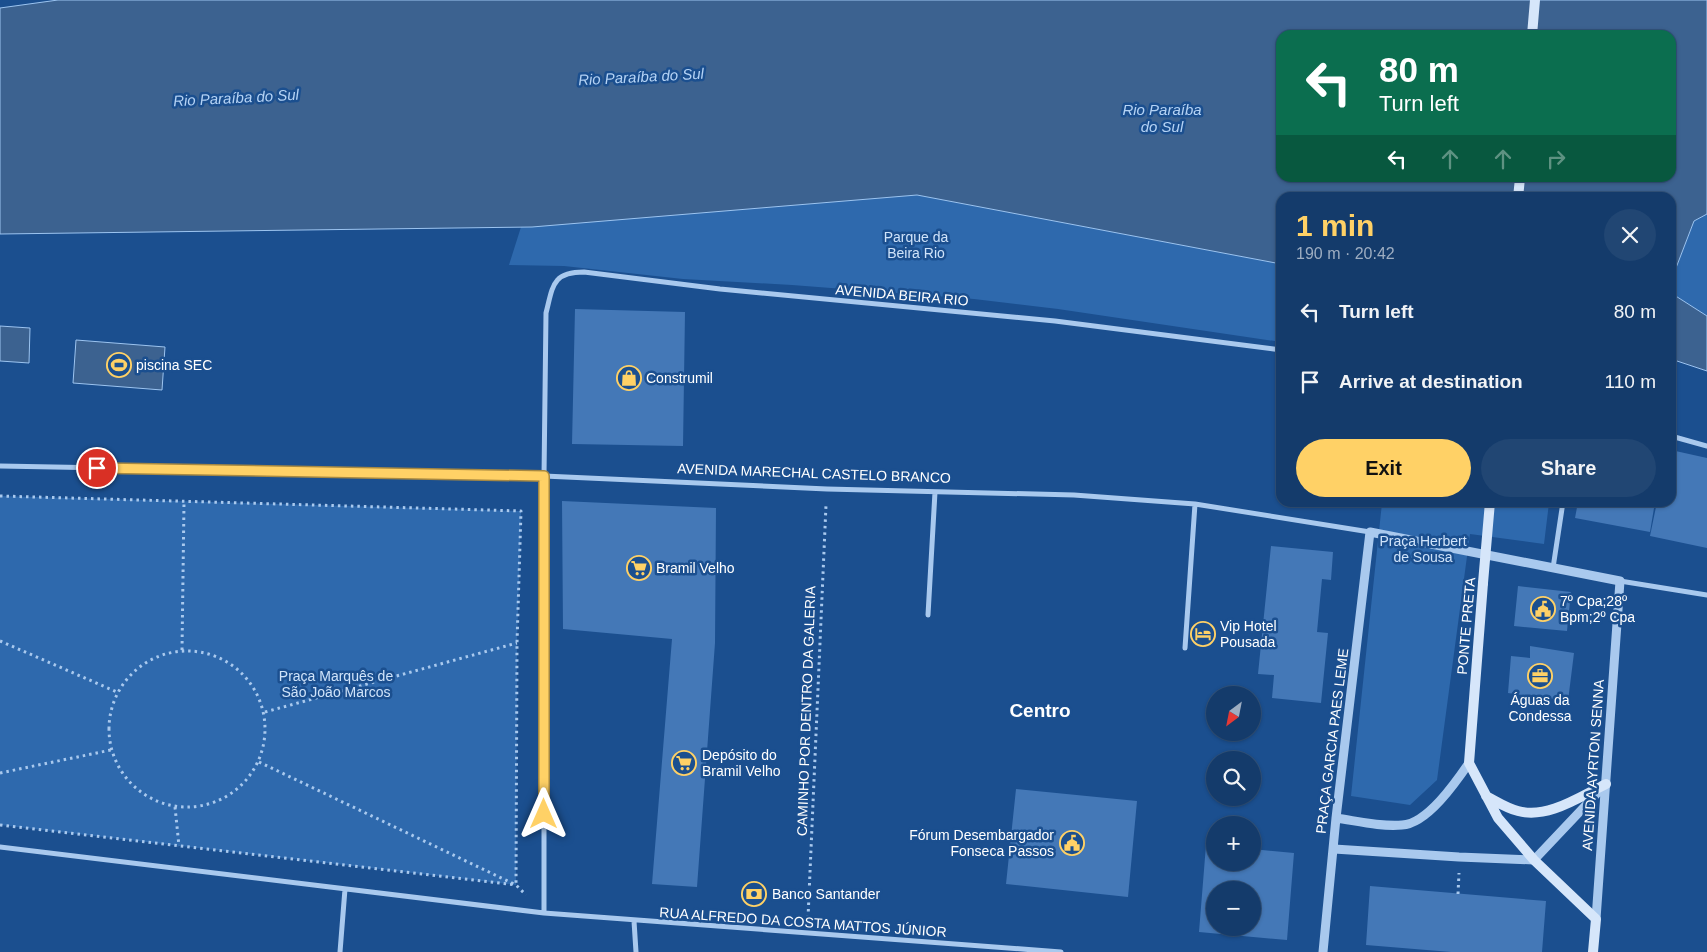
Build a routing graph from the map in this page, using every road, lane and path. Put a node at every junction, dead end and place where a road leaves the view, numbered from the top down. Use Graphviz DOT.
graph roads {
  1 [pos="1535,0"];
  2 [pos="1532,30"];
  3 [pos="1276,349"];
  4 [pos="1676,437"];
  5 [pos="1707,446"];
  6 [pos="0,466"];
  7 [pos="544,476"];
  8 [pos="826,489"];
  9 [pos="935,492"];
  10 [pos="0,496"];
  11 [pos="184,502"];
  12 [pos="1195,504"];
  13 [pos="1490,507"];
  14 [pos="1562,507"];
  15 [pos="1370,532"];
  16 [pos="1553,569"];
  17 [pos="1620,581"];
  18 [pos="1707,595"];
  19 [pos="928,615"];
  20 [pos="0,641"];
  21 [pos="516,643"];
  22 [pos="1185,648"];
  23 [pos="182,650"];
  24 [pos="117,692"];
  25 [pos="265,712"];
  26 [pos="111,750"];
  27 [pos="259,762"];
  28 [pos="1469,763"];
  29 [pos="0,773"];
  30 [pos="1606,784"];
  31 [pos="1486,795"];
  32 [pos="175,807"];
  33 [pos="1336,818"];
  34 [pos="0,825"];
  35 [pos="0,846"];
  36 [pos="179,846"];
  37 [pos="1334,849"];
  38 [pos="1534,860"];
  39 [pos="516,885"];
  40 [pos="345,889"];
  41 [pos="544,913"];
  42 [pos="1596,919"];
  43 [pos="634,921"];
  44 [pos="807,934"];
  45 [pos="340,952"];
  46 [pos="636,952"];
  47 [pos="1060,952"];
  48 [pos="1323,952"];
  49 [pos="1593,952"];
  1 -- 2 [label="main road"];
  3 -- 7 [label="street, AVENIDA BEIRA RIO"];
  4 -- 5 [label="street"];
  6 -- 7 [label="street, AVENIDA MARECHAL CASTELO BRANCO"];
  7 -- 8 [label="street, AVENIDA MARECHAL CASTELO BRANCO"];
  7 -- 41 [label="street"];
  8 -- 9 [label="street, AVENIDA MARECHAL CASTELO BRANCO"];
  8 -- 44 [label="path, CAMINHO POR DENTRO DA GALERIA"];
  9 -- 12 [label="street, AVENIDA MARECHAL CASTELO BRANCO"];
  9 -- 19 [label="street"];
  10 -- 11 [label="path"];
  11 -- 21 [label="path"];
  11 -- 23 [label="path"];
  12 -- 15 [label="street, AVENIDA MARECHAL CASTELO BRANCO"];
  12 -- 22 [label="street"];
  13 -- 28 [label="main road, PONTE PRETA, bridge"];
  14 -- 16 [label="street"];
  15 -- 16 [label="street, AVENIDA MARECHAL CASTELO BRANCO"];
  15 -- 33 [label="street, PRAÇA GARCIA PAES LEME"];
  16 -- 17 [label="street, AVENIDA MARECHAL CASTELO BRANCO"];
  17 -- 18 [label="street"];
  17 -- 30 [label="street, AVENIDA AYRTON SENNA"];
  20 -- 24 [label="path"];
  21 -- 25 [label="path"];
  21 -- 39 [label="path"];
  23 -- 24 [label="path"];
  23 -- 25 [label="path"];
  24 -- 26 [label="path"];
  25 -- 27 [label="path"];
  26 -- 29 [label="path"];
  26 -- 32 [label="path"];
  27 -- 32 [label="path"];
  27 -- 39 [label="path"];
  28 -- 31 [label="main road"];
  28 -- 33 [label="street"];
  30 -- 31 [label="main road"];
  30 -- 38 [label="street"];
  30 -- 42 [label="street, AVENIDA AYRTON SENNA"];
  31 -- 38 [label="main road"];
  32 -- 36 [label="path"];
  33 -- 37 [label="street, PRAÇA GARCIA PAES LEME"];
  34 -- 36 [label="path"];
  35 -- 40 [label="street"];
  36 -- 39 [label="path"];
  37 -- 38 [label="street"];
  37 -- 48 [label="street, PRAÇA GARCIA PAES LEME"];
  38 -- 42 [label="main road"];
  40 -- 41 [label="street"];
  40 -- 45 [label="street"];
  41 -- 43 [label="street, RUA ALFREDO DA COSTA MATTOS JÚNIOR"];
  42 -- 49 [label="main road, AVENIDA AYRTON SENNA"];
  43 -- 44 [label="street, RUA ALFREDO DA COSTA MATTOS JÚNIOR"];
  43 -- 46 [label="street"];
  44 -- 47 [label="street, RUA ALFREDO DA COSTA MATTOS JÚNIOR"];
}
